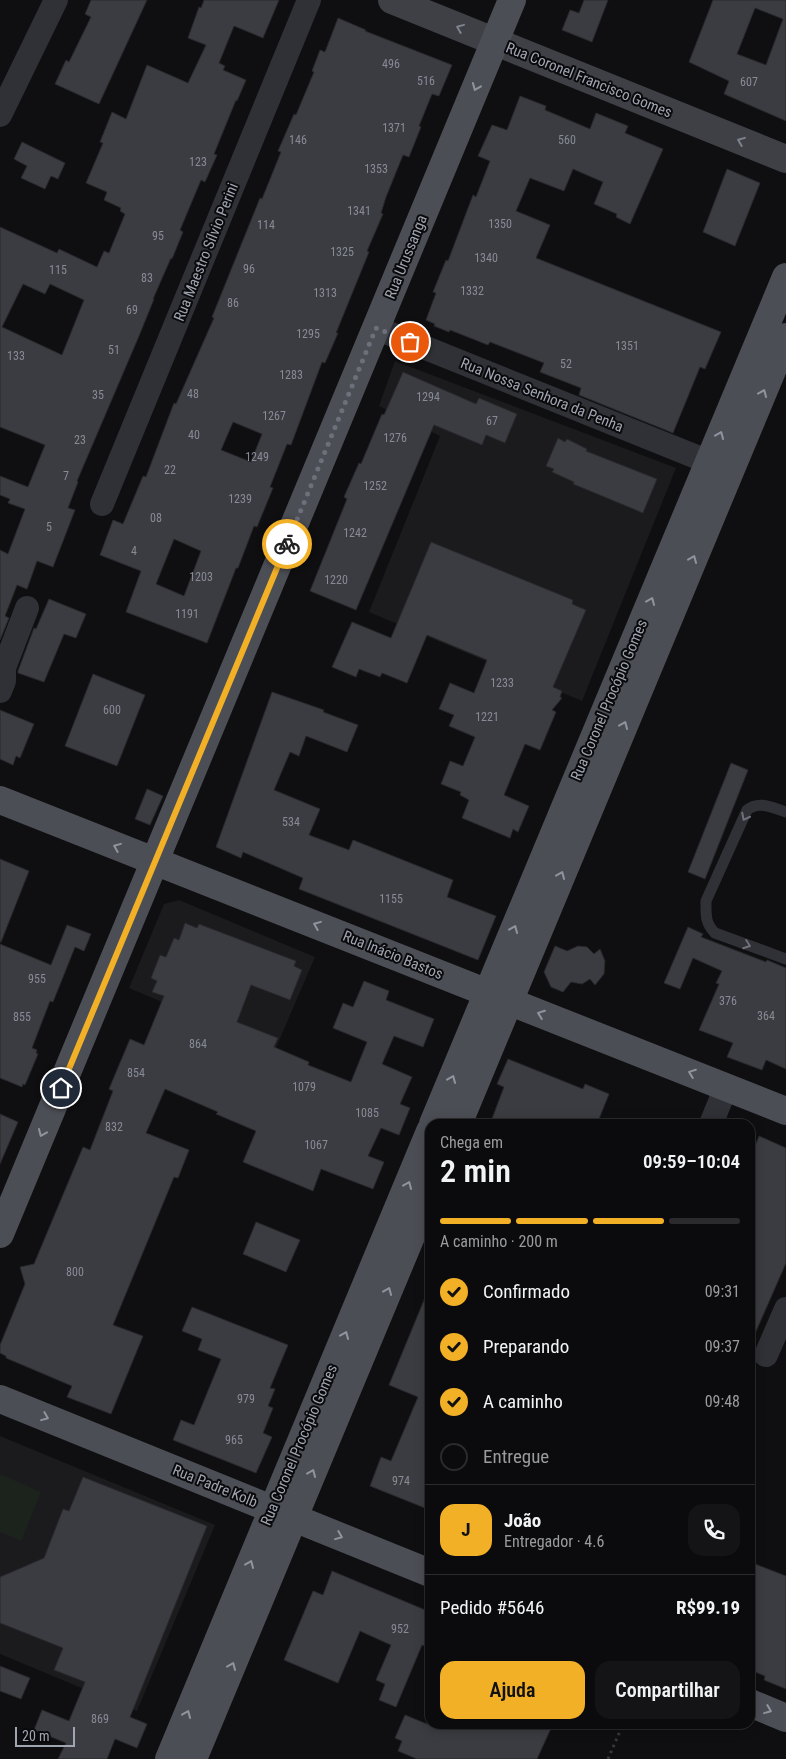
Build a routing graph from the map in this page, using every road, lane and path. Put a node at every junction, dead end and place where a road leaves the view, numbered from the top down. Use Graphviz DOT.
graph roads {
  1 [pos="56,0"];
  2 [pos="310,0"];
  3 [pos="392,0"];
  4 [pos="512,0"];
  5 [pos="495,42"];
  6 [pos="0,115"];
  7 [pos="786,159"];
  8 [pos="786,277"];
  9 [pos="376,328"];
  10 [pos="786,337"];
  11 [pos="709,462"];
  12 [pos="102,504"];
  13 [pos="27,608"];
  14 [pos="0,691"];
  15 [pos="0,800"];
  16 [pos="786,812"];
  17 [pos="155,861"];
  18 [pos="786,959"];
  19 [pos="498,997"];
  20 [pos="726,1087"];
  21 [pos="786,1111"];
  22 [pos="436,1119"];
  23 [pos="460,1119"];
  24 [pos="712,1119"];
  25 [pos="425,1144"];
  26 [pos="425,1202"];
  27 [pos="0,1234"];
  28 [pos="786,1309"];
  29 [pos="766,1355"];
  30 [pos="0,1399"];
  31 [pos="283,1514"];
  32 [pos="425,1572"];
  33 [pos="755,1705"];
  34 [pos="786,1718"];
  35 [pos="621,1729"];
  36 [pos="169,1759"];
  37 [pos="193,1759"];
  38 [pos="608,1759"];
  1 -- 6 [label="street"];
  2 -- 12 [label="street, Rua Maestro Sílvio Perini"];
  5 -- 3 [label="main road, Rua Coronel Francisco Gomes, one-way"];
  4 -- 5 [label="main road, Rua Urussanga"];
  7 -- 5 [label="main road, Rua Coronel Francisco Gomes, one-way"];
  5 -- 9 [label="main road, Rua Urussanga, one-way"];
  11 -- 8 [label="main road, Rua Coronel Procópio Gomes, one-way"];
  9 -- 11 [label="street, Rua Nossa Senhora da Penha"];
  9 -- 17 [label="main road, Rua Urussanga"];
  19 -- 10 [label="main road, Rua Coronel Procópio Gomes, one-way"];
  19 -- 11 [label="main road, Rua Coronel Procópio Gomes, one-way"];
  13 -- 14 [label="street"];
  17 -- 15 [label="main road, Rua Inácio Bastos, one-way"];
  16 -- 18 [label="lane, one-way"];
  19 -- 17 [label="main road, Rua Inácio Bastos, one-way"];
  17 -- 27 [label="main road, Rua Urussanga, one-way"];
  20 -- 19 [label="main road, Rua Inácio Bastos, one-way"];
  22 -- 19 [label="main road, Rua Coronel Procópio Gomes, one-way"];
  19 -- 23 [label="main road, Rua Coronel Procópio Gomes"];
  20 -- 21 [label="main road, Rua Inácio Bastos"];
  20 -- 24 [label="street"];
  31 -- 25 [label="main road, Rua Coronel Procópio Gomes, one-way"];
  31 -- 26 [label="main road, Rua Coronel Procópio Gomes, one-way"];
  28 -- 29 [label="street"];
  30 -- 31 [label="main road, Rua Padre Kolb, one-way"];
  31 -- 32 [label="main road, Rua Padre Kolb, one-way"];
  36 -- 31 [label="main road, Rua Coronel Procópio Gomes, one-way"];
  37 -- 31 [label="main road, Rua Coronel Procópio Gomes, one-way"];
  33 -- 34 [label="main road, one-way"];
  35 -- 38 [label="path"];
}
